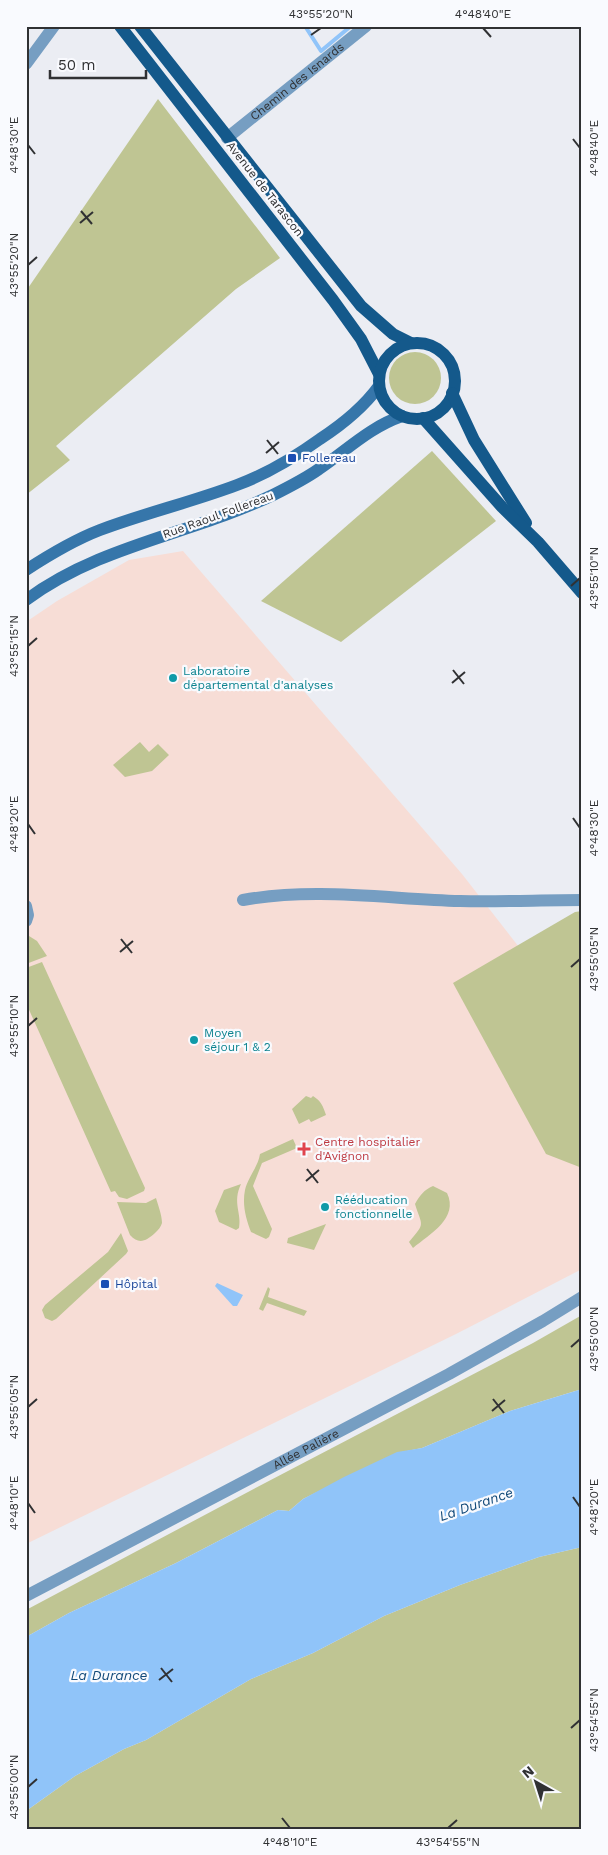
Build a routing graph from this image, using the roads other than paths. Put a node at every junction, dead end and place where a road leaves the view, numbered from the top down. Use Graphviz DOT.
graph roads {
  1 [pos="120,26"];
  2 [pos="140,26"];
  3 [pos="366,26"];
  4 [pos="54,27"];
  5 [pos="26,64"];
  6 [pos="227,138"];
  7 [pos="411,343"];
  8 [pos="379,380"];
  9 [pos="452,393"];
  10 [pos="402,416"];
  11 [pos="423,418"];
  12 [pos="538,542"];
  13 [pos="26,570"];
  14 [pos="581,591"];
  15 [pos="26,600"];
  16 [pos="243,900"];
  17 [pos="582,900"];
  18 [pos="26,906"];
  19 [pos="26,921"];
  20 [pos="582,1297"];
  21 [pos="26,1596"];
  1 -- 8 [label="main road, Avenue de Tarascon"];
  2 -- 6 [label="main road, Avenue de Tarascon"];
  3 -- 6 [label="street, Chemin des Isnards"];
  4 -- 5 [label="street"];
  6 -- 7 [label="main road, Avenue de Tarascon"];
  7 -- 8 [label="main road"];
  7 -- 9 [label="main road"];
  8 -- 10 [label="main road"];
  8 -- 13 [label="street, Rue Raoul Follereau"];
  9 -- 11 [label="main road"];
  9 -- 12 [label="main road"];
  10 -- 11 [label="main road"];
  10 -- 15 [label="street, Rue Raoul Follereau"];
  11 -- 12 [label="main road"];
  12 -- 14 [label="main road"];
  16 -- 17 [label="street"];
  18 -- 19 [label="street"];
  20 -- 21 [label="street, Allée Palière"];
}
